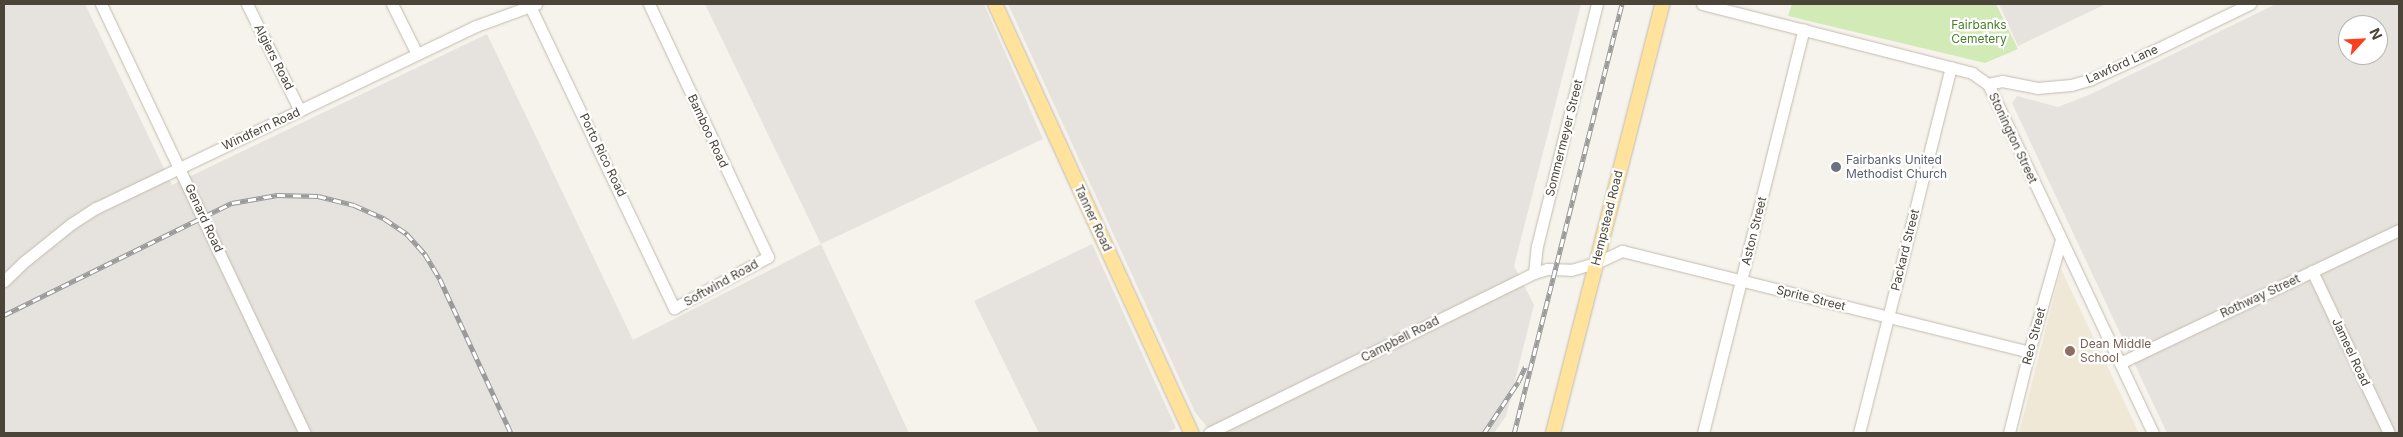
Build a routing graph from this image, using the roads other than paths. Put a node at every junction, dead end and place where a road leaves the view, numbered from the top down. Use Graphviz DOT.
graph roads {
  1 [pos="101,4"];
  2 [pos="247,4"];
  3 [pos="392,4"];
  4 [pos="649,4"];
  5 [pos="995,4"];
  6 [pos="1597,4"];
  7 [pos="1662,4"];
  8 [pos="1702,4"];
  9 [pos="2250,4"];
  10 [pos="531,5"];
  11 [pos="1804,30"];
  12 [pos="417,54"];
  13 [pos="1951,67"];
  14 [pos="1988,84"];
  15 [pos="300,111"];
  16 [pos="180,168"];
  17 [pos="2399,230"];
  18 [pos="2061,240"];
  19 [pos="768,257"];
  20 [pos="1596,263"];
  21 [pos="2312,271"];
  22 [pos="1534,273"];
  23 [pos="4,281"];
  24 [pos="1741,281"];
  25 [pos="674,308"];
  26 [pos="1888,319"];
  27 [pos="2029,352"];
  28 [pos="2120,363"];
  29 [pos="305,433"];
  30 [pos="1191,433"];
  31 [pos="1209,433"];
  32 [pos="1553,433"];
  33 [pos="1703,433"];
  34 [pos="1859,433"];
  35 [pos="2009,433"];
  36 [pos="2153,433"];
  37 [pos="2389,433"];
  1 -- 16 [label="street, Genard Road"];
  2 -- 15 [label="street, Algiers Road"];
  3 -- 12 [label="street"];
  4 -- 19 [label="street, Bamboo Road"];
  5 -- 30 [label="main road, Tanner Road"];
  6 -- 22 [label="street, Sommermeyer Street"];
  7 -- 20 [label="main road, Hempstead Road"];
  8 -- 11 [label="street, Stonington Street"];
  9 -- 14 [label="street, Lawford Lane"];
  10 -- 12 [label="street, Windfern Road"];
  10 -- 25 [label="street, Porto Rico Road"];
  11 -- 13 [label="street, Stonington Street"];
  11 -- 24 [label="street, Aston Street"];
  12 -- 15 [label="street, Windfern Road"];
  13 -- 14 [label="street, Stonington Street"];
  13 -- 26 [label="street, Packard Street"];
  14 -- 18 [label="street, Stonington Street"];
  15 -- 16 [label="street, Windfern Road"];
  16 -- 23 [label="street, Windfern Road"];
  16 -- 29 [label="street, Genard Road"];
  17 -- 21 [label="street, Rothway Street"];
  18 -- 27 [label="street, Reo Street"];
  18 -- 28 [label="street, Stonington Street"];
  19 -- 25 [label="street, Softwind Road"];
  20 -- 22 [label="street, Campbell Road"];
  20 -- 24 [label="street, Sprite Street"];
  20 -- 32 [label="main road, Hempstead Road"];
  21 -- 28 [label="street, Rothway Street"];
  21 -- 37 [label="street, Jameel Road"];
  22 -- 31 [label="street, Campbell Road"];
  24 -- 26 [label="street, Sprite Street"];
  24 -- 33 [label="street, Aston Street"];
  26 -- 27 [label="street, Sprite Street"];
  26 -- 34 [label="street, Packard Street"];
  27 -- 35 [label="street, Reo Street"];
  28 -- 36 [label="street, Stonington Street"];
}
